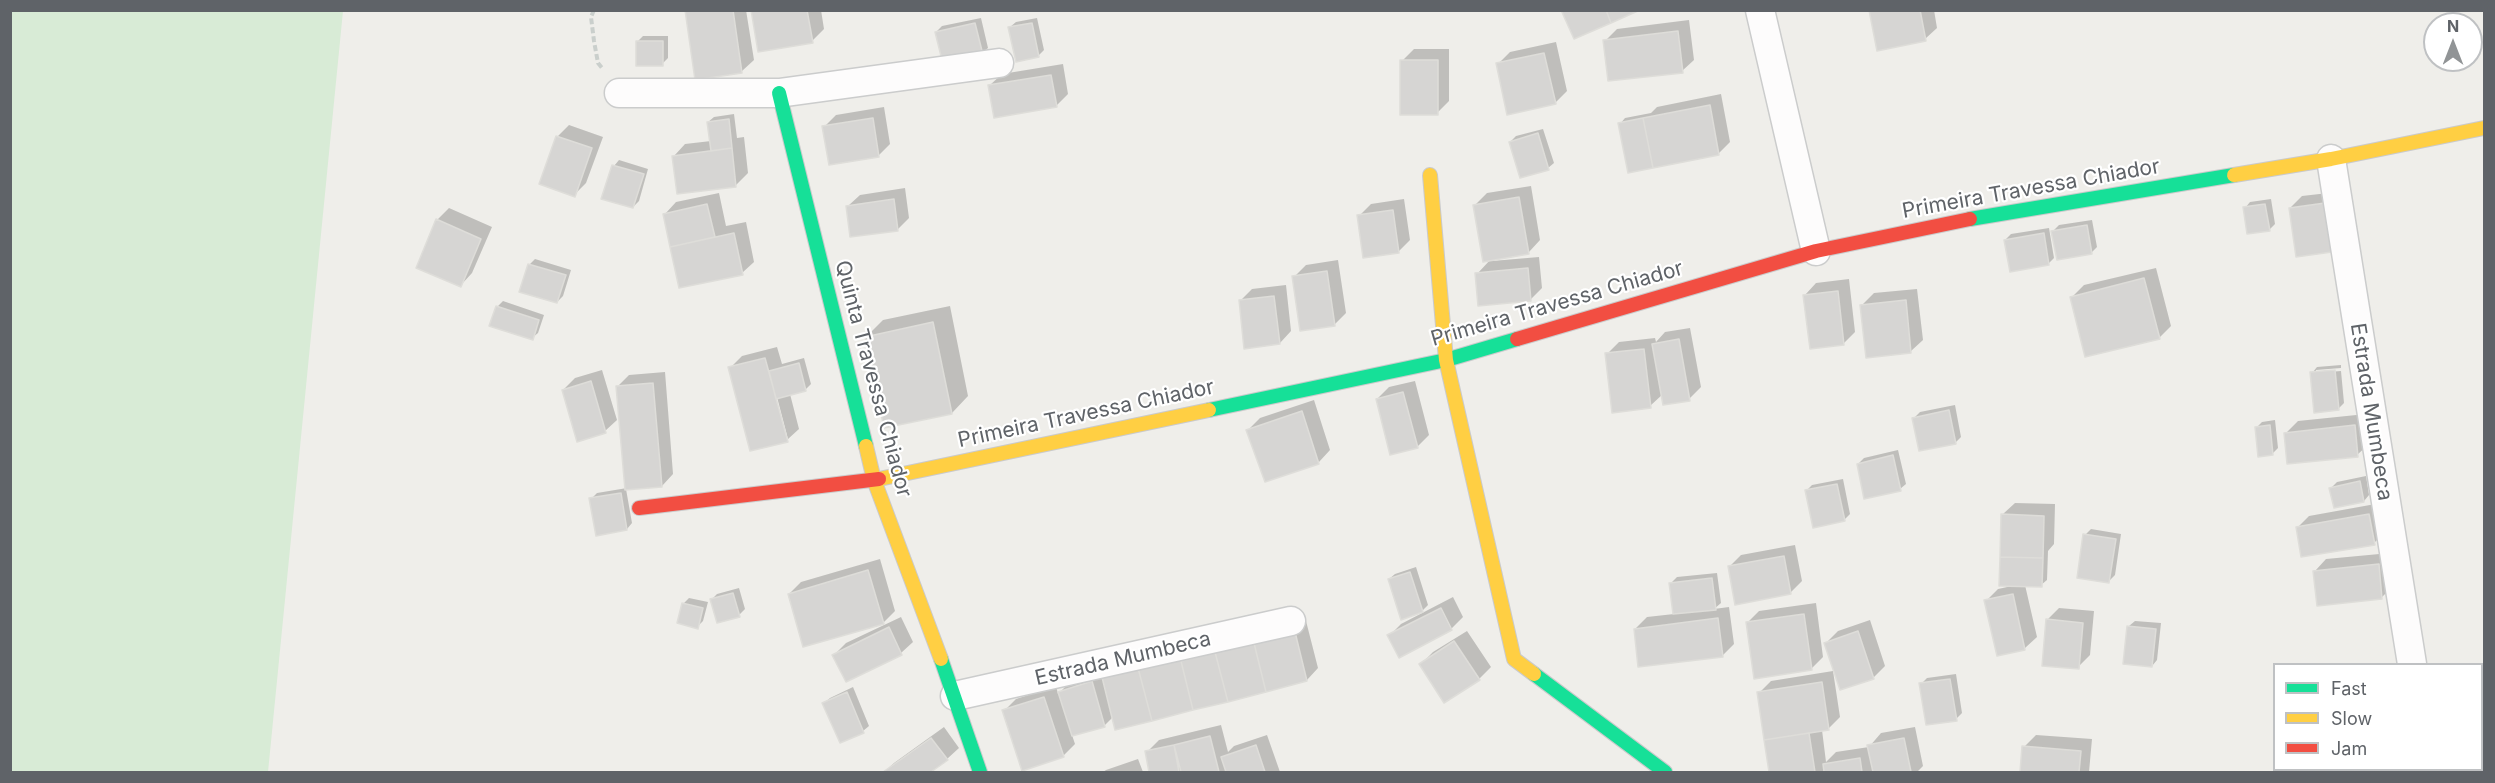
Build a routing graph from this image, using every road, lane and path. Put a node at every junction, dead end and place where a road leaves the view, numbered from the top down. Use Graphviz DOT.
graph roads {
  1 [pos="594,10"];
  2 [pos="1760,10"];
  3 [pos="999,63"];
  4 [pos="620,93"];
  5 [pos="779,93"];
  6 [pos="2484,128"];
  7 [pos="2331,159"];
  8 [pos="1430,175"];
  9 [pos="1816,251"];
  10 [pos="1446,360"];
  11 [pos="874,480"];
  12 [pos="639,508"];
  13 [pos="1291,621"];
  14 [pos="2412,663"];
  15 [pos="955,696"];
  16 [pos="980,772"];
  17 [pos="1665,772"];
  1 -- 4 [label="path"];
  2 -- 9 [label="street"];
  3 -- 5 [label="street"];
  4 -- 5 [label="street"];
  5 -- 11 [label="street, Quinta Travessa Chiador"];
  6 -- 7 [label="street, Primeira Travessa Chiador"];
  7 -- 9 [label="street, Primeira Travessa Chiador"];
  7 -- 14 [label="street, Estrada Mumbeca"];
  8 -- 10 [label="street"];
  9 -- 10 [label="street, Primeira Travessa Chiador"];
  10 -- 11 [label="street, Primeira Travessa Chiador"];
  10 -- 17 [label="street"];
  11 -- 12 [label="street, Primeira Travessa Chiador"];
  11 -- 15 [label="street, Quinta Travessa Chiador"];
  13 -- 15 [label="street, Estrada Mumbeca"];
  15 -- 16 [label="street, Quinta Travessa Chiador"];
}
